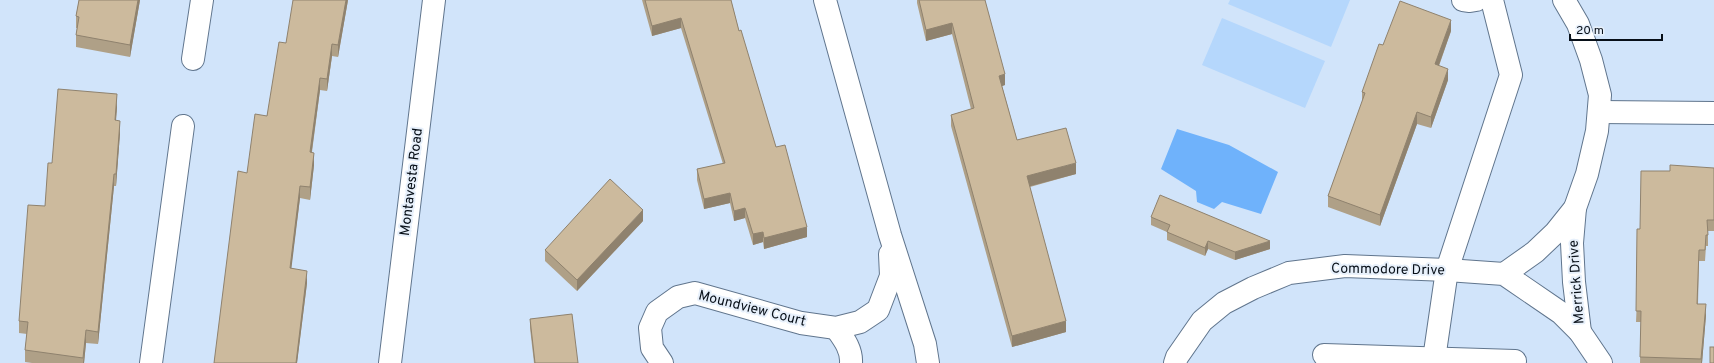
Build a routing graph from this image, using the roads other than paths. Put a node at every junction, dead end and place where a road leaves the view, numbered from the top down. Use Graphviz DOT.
graph roads {
  1 [pos="202,0"];
  2 [pos="434,0"];
  3 [pos="825,0"];
  4 [pos="1463,0"];
  5 [pos="1476,0"];
  6 [pos="1492,0"];
  7 [pos="1564,0"];
  8 [pos="193,59"];
  9 [pos="1599,112"];
  10 [pos="1714,113"];
  11 [pos="183,126"];
  12 [pos="1575,208"];
  13 [pos="890,235"];
  14 [pos="1447,270"];
  15 [pos="1504,274"];
  16 [pos="836,328"];
  17 [pos="1580,332"];
  18 [pos="1324,355"];
  19 [pos="1434,358"];
  20 [pos="1515,361"];
  21 [pos="152,363"];
  22 [pos="390,363"];
  23 [pos="662,363"];
  24 [pos="851,363"];
  25 [pos="928,363"];
  26 [pos="1175,363"];
  27 [pos="1601,363"];
  1 -- 8 [label="street"];
  2 -- 22 [label="street, Montavesta Road"];
  3 -- 13 [label="street, Moundview Court"];
  4 -- 5 [label="street"];
  6 -- 14 [label="street"];
  7 -- 9 [label="street, Merrick Drive"];
  9 -- 10 [label="street"];
  9 -- 12 [label="street, Merrick Drive"];
  11 -- 21 [label="street"];
  12 -- 15 [label="street, Merrick Drive"];
  12 -- 17 [label="street, Merrick Drive"];
  13 -- 16 [label="street, Moundview Court"];
  13 -- 25 [label="street, Moundview Court"];
  14 -- 15 [label="street, Commodore Drive"];
  14 -- 19 [label="street"];
  14 -- 26 [label="street, Commodore Drive"];
  15 -- 17 [label="street"];
  16 -- 23 [label="street, Moundview Court"];
  16 -- 24 [label="street"];
  17 -- 27 [label="street"];
  18 -- 19 [label="street"];
  19 -- 20 [label="street"];
}
